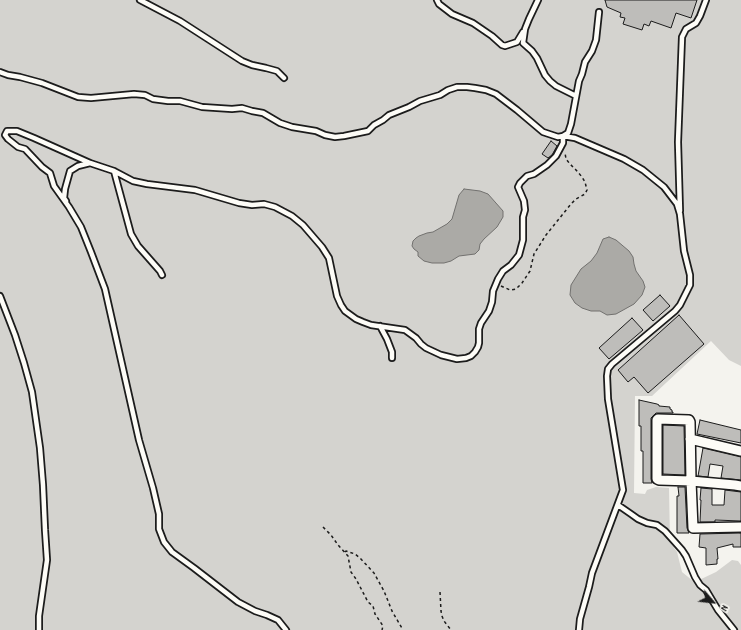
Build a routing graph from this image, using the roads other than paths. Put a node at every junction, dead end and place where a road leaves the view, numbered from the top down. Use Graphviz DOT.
graph roads {
  1 [pos="140,0"];
  2 [pos="436,0"];
  3 [pos="538,0"];
  4 [pos="706,0"];
  5 [pos="599,12"];
  6 [pos="525,29"];
  7 [pos="0,72"];
  8 [pos="284,78"];
  9 [pos="576,96"];
  10 [pos="563,136"];
  11 [pos="90,163"];
  12 [pos="114,172"];
  13 [pos="69,207"];
  14 [pos="680,214"];
  15 [pos="162,275"];
  16 [pos="0,296"];
  17 [pos="380,326"];
  18 [pos="392,358"];
  19 [pos="690,439"];
  20 [pos="741,450"];
  21 [pos="691,481"];
  22 [pos="741,486"];
  23 [pos="618,505"];
  24 [pos="741,527"];
  25 [pos="39,630"];
  26 [pos="286,630"];
  27 [pos="579,630"];
  28 [pos="734,630"];
  1 -- 8 [label="lane"];
  2 -- 6 [label="lane"];
  3 -- 6 [label="lane"];
  4 -- 14 [label="lane"];
  5 -- 9 [label="lane"];
  6 -- 9 [label="lane"];
  7 -- 10 [label="lane"];
  9 -- 10 [label="lane"];
  10 -- 14 [label="lane"];
  10 -- 17 [label="lane"];
  11 -- 12 [label="lane"];
  11 -- 13 [label="lane"];
  11 -- 13 [label="lane"];
  12 -- 15 [label="lane"];
  12 -- 17 [label="lane"];
  13 -- 26 [label="lane"];
  14 -- 23 [label="lane"];
  16 -- 25 [label="lane"];
  17 -- 18 [label="lane"];
  19 -- 20 [label="street"];
  19 -- 21 [label="street"];
  19 -- 21 [label="street"];
  21 -- 22 [label="street"];
  21 -- 24 [label="street"];
  23 -- 27 [label="lane"];
  23 -- 28 [label="lane"];
}
